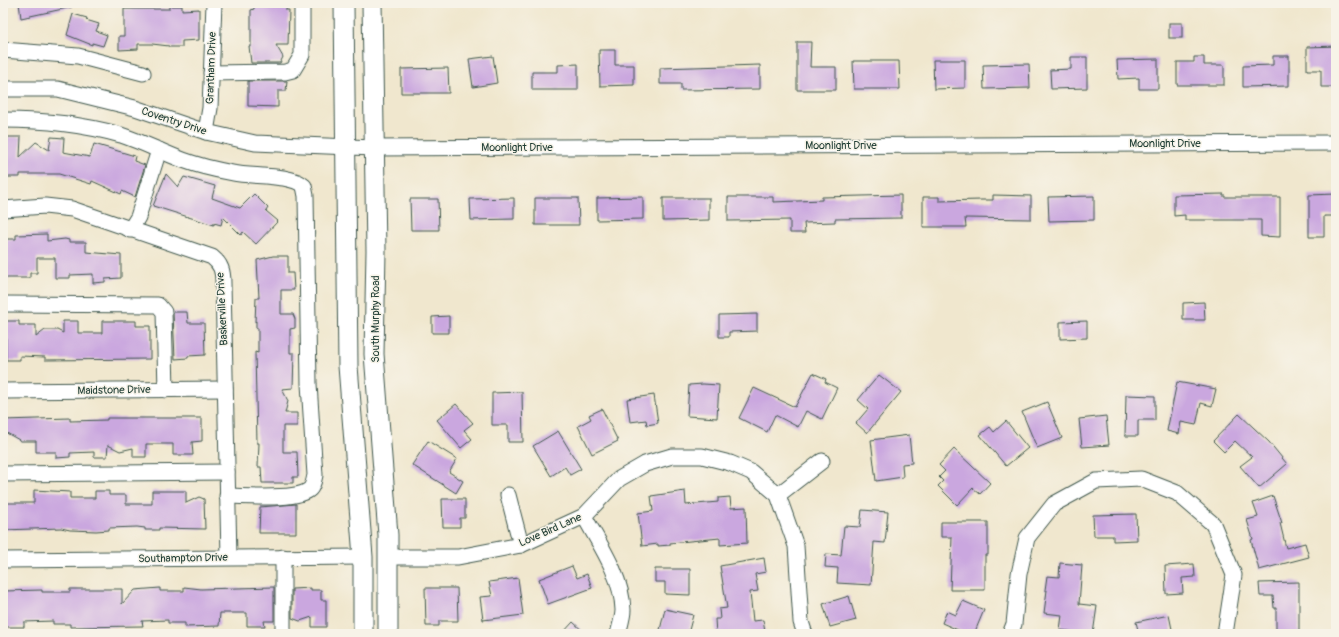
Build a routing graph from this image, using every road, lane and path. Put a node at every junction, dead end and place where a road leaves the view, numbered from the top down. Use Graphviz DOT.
graph roads {
  1 [pos="214,3"];
  2 [pos="302,3"];
  3 [pos="344,3"];
  4 [pos="372,3"];
  5 [pos="3,50"];
  6 [pos="143,73"];
  7 [pos="211,73"];
  8 [pos="3,89"];
  9 [pos="3,120"];
  10 [pos="206,132"];
  11 [pos="1336,143"];
  12 [pos="346,145"];
  13 [pos="374,148"];
  14 [pos="159,150"];
  15 [pos="3,209"];
  16 [pos="130,230"];
  17 [pos="3,304"];
  18 [pos="225,389"];
  19 [pos="166,390"];
  20 [pos="3,391"];
  21 [pos="822,461"];
  22 [pos="227,472"];
  23 [pos="3,474"];
  24 [pos="508,495"];
  25 [pos="778,495"];
  26 [pos="227,496"];
  27 [pos="584,516"];
  28 [pos="521,545"];
  29 [pos="229,557"];
  30 [pos="283,557"];
  31 [pos="363,557"];
  32 [pos="388,557"];
  33 [pos="3,560"];
  34 [pos="283,634"];
  35 [pos="363,634"];
  36 [pos="388,634"];
  37 [pos="618,634"];
  38 [pos="805,634"];
  39 [pos="1010,634"];
  40 [pos="1225,634"];
  1 -- 7 [label="street, Grantham Drive"];
  2 -- 7 [label="street"];
  3 -- 12 [label="main road"];
  4 -- 13 [label="main road, South Murphy Road"];
  5 -- 6 [label="street"];
  7 -- 10 [label="street, Grantham Drive"];
  8 -- 10 [label="street, Coventry Drive"];
  9 -- 14 [label="street"];
  10 -- 12 [label="street, Coventry Drive"];
  11 -- 13 [label="street, Moonlight Drive"];
  12 -- 13 [label="street, Moonlight Drive"];
  12 -- 31 [label="main road"];
  13 -- 32 [label="main road, South Murphy Road"];
  14 -- 16 [label="street"];
  14 -- 26 [label="street"];
  15 -- 16 [label="street, Baskerville Drive"];
  16 -- 18 [label="street, Baskerville Drive"];
  17 -- 19 [label="street"];
  18 -- 19 [label="street, Maidstone Drive"];
  18 -- 22 [label="street, Baskerville Drive"];
  19 -- 20 [label="street, Maidstone Drive"];
  21 -- 25 [label="street"];
  22 -- 23 [label="street"];
  22 -- 26 [label="street, Baskerville Drive"];
  24 -- 28 [label="street"];
  25 -- 27 [label="street, Love Bird Lane"];
  25 -- 38 [label="street"];
  26 -- 29 [label="street, Baskerville Drive"];
  27 -- 28 [label="street, Love Bird Lane"];
  27 -- 37 [label="street"];
  28 -- 32 [label="street, Love Bird Lane"];
  29 -- 30 [label="street, Southampton Drive"];
  29 -- 33 [label="street, Southampton Drive"];
  30 -- 31 [label="street, Southampton Drive"];
  30 -- 34 [label="street"];
  31 -- 32 [label="main road"];
  31 -- 35 [label="main road"];
  32 -- 36 [label="main road, South Murphy Road"];
  39 -- 40 [label="street"];
}
